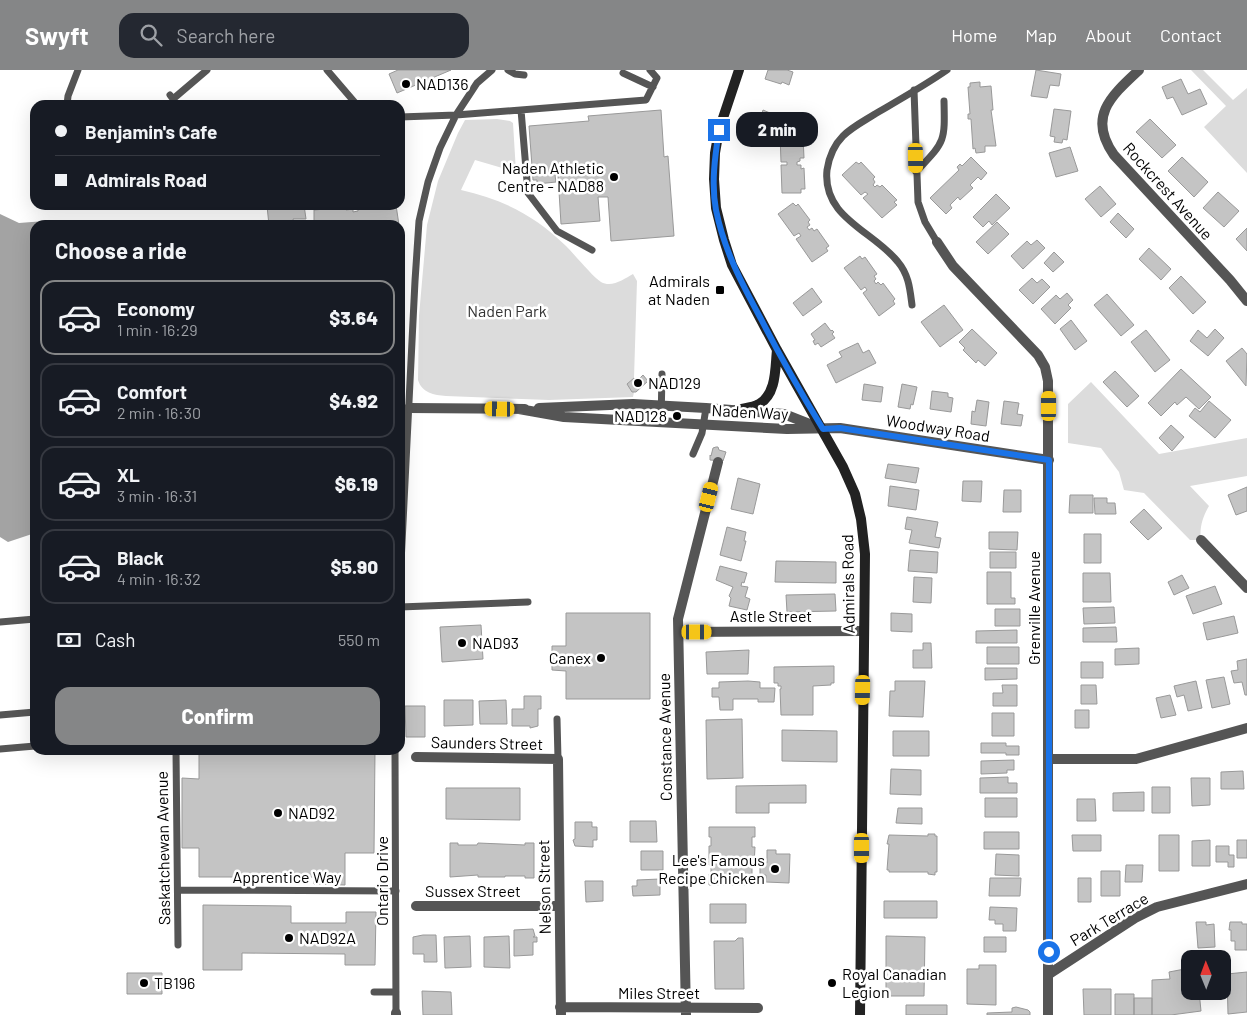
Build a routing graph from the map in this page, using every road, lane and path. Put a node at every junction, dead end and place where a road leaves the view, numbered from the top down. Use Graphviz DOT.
graph roads {
  1 [pos="78,70"];
  2 [pos="208,70"];
  3 [pos="327,70"];
  4 [pos="492,70"];
  5 [pos="508,70"];
  6 [pos="650,70"];
  7 [pos="739,70"];
  8 [pos="947,70"];
  9 [pos="1139,70"];
  10 [pos="623,73"];
  11 [pos="524,75"];
  12 [pos="653,87"];
  13 [pos="914,90"];
  14 [pos="170,95"];
  15 [pos="68,100"];
  16 [pos="354,100"];
  17 [pos="897,101"];
  18 [pos="944,101"];
  19 [pos="521,110"];
  20 [pos="915,110"];
  21 [pos="456,115"];
  22 [pos="405,117"];
  23 [pos="916,172"];
  24 [pos="937,242"];
  25 [pos="592,250"];
  26 [pos="1247,301"];
  27 [pos="912,305"];
  28 [pos="777,350"];
  29 [pos="662,374"];
  30 [pos="662,406"];
  31 [pos="409,408"];
  32 [pos="706,408"];
  33 [pos="519,409"];
  34 [pos="736,410"];
  35 [pos="662,422"];
  36 [pos="703,425"];
  37 [pos="823,429"];
  38 [pos="693,454"];
  39 [pos="1049,460"];
  40 [pos="718,462"];
  41 [pos="405,484"];
  42 [pos="1201,540"];
  43 [pos="1247,588"];
  44 [pos="528,602"];
  45 [pos="405,607"];
  46 [pos="30,619"];
  47 [pos="0,622"];
  48 [pos="864,631"];
  49 [pos="679,632"];
  50 [pos="30,712"];
  51 [pos="0,715"];
  52 [pos="557,719"];
  53 [pos="1247,728"];
  54 [pos="30,746"];
  55 [pos="0,749"];
  56 [pos="176,755"];
  57 [pos="395,755"];
  58 [pos="416,757"];
  59 [pos="558,758"];
  60 [pos="1049,759"];
  61 [pos="1247,884"];
  62 [pos="178,890"];
  63 [pos="396,892"];
  64 [pos="416,906"];
  65 [pos="559,906"];
  66 [pos="178,945"];
  67 [pos="1049,974"];
  68 [pos="374,992"];
  69 [pos="396,992"];
  70 [pos="758,1008"];
  71 [pos="560,1011"];
  72 [pos="686,1011"];
  73 [pos="396,1014"];
  74 [pos="860,1015"];
  75 [pos="1048,1015"];
  1 -- 15 [label="lane"];
  2 -- 14 [label="lane"];
  3 -- 16 [label="lane"];
  4 -- 21 [label="lane"];
  5 -- 11 [label="lane"];
  6 -- 12 [label="lane"];
  7 -- 28 [label="main road, Admirals Road"];
  8 -- 13 [label="lane"];
  9 -- 26 [label="street, Rockcrest Avenue"];
  10 -- 12 [label="lane"];
  12 -- 19 [label="lane"];
  13 -- 17 [label="lane"];
  13 -- 20 [label="lane"];
  17 -- 20 [label="lane"];
  17 -- 27 [label="lane"];
  18 -- 23 [label="lane"];
  19 -- 21 [label="lane"];
  19 -- 25 [label="lane"];
  20 -- 23 [label="lane"];
  21 -- 22 [label="lane"];
  21 -- 31 [label="lane"];
  23 -- 24 [label="lane"];
  24 -- 39 [label="street, Grenville Avenue"];
  28 -- 34 [label="main road"];
  28 -- 37 [label="main road, Admirals Road"];
  29 -- 30 [label="lane"];
  30 -- 32 [label="street, Naden Way"];
  30 -- 33 [label="street, Naden Way"];
  30 -- 35 [label="lane"];
  31 -- 33 [label="street, Naden Way"];
  31 -- 41 [label="lane"];
  32 -- 34 [label="street, Naden Way"];
  32 -- 36 [label="lane"];
  33 -- 35 [label="street, Naden Way"];
  34 -- 37 [label="street, Naden Way"];
  35 -- 36 [label="street, Naden Way"];
  36 -- 37 [label="street, Naden Way"];
  36 -- 38 [label="lane"];
  37 -- 39 [label="street, Woodway Road"];
  37 -- 48 [label="main road, Admirals Road"];
  39 -- 60 [label="street, Grenville Avenue"];
  40 -- 49 [label="street, Constance Avenue"];
  42 -- 43 [label="street"];
  44 -- 45 [label="lane"];
  46 -- 47 [label="lane"];
  48 -- 49 [label="street, Astle Street"];
  48 -- 74 [label="main road, Admirals Road"];
  49 -- 72 [label="street, Constance Avenue"];
  50 -- 51 [label="lane"];
  52 -- 59 [label="lane"];
  53 -- 60 [label="street"];
  54 -- 55 [label="lane"];
  56 -- 62 [label="lane, Saskatchewan Avenue"];
  57 -- 63 [label="lane, Ontario Drive"];
  58 -- 59 [label="street, Saunders Street"];
  59 -- 65 [label="street, Nelson Street"];
  60 -- 67 [label="street, Grenville Avenue"];
  61 -- 67 [label="street, Park Terrace"];
  62 -- 63 [label="lane, Apprentice Way"];
  62 -- 66 [label="lane, Saskatchewan Avenue"];
  63 -- 69 [label="lane, Ontario Drive"];
  64 -- 65 [label="street, Sussex Street"];
  65 -- 71 [label="street, Nelson Street"];
  67 -- 75 [label="street, Grenville Avenue"];
  68 -- 69 [label="lane"];
  69 -- 73 [label="lane, Ontario Drive"];
  70 -- 72 [label="street, Miles Street"];
  71 -- 72 [label="street, Miles Street"];
}
